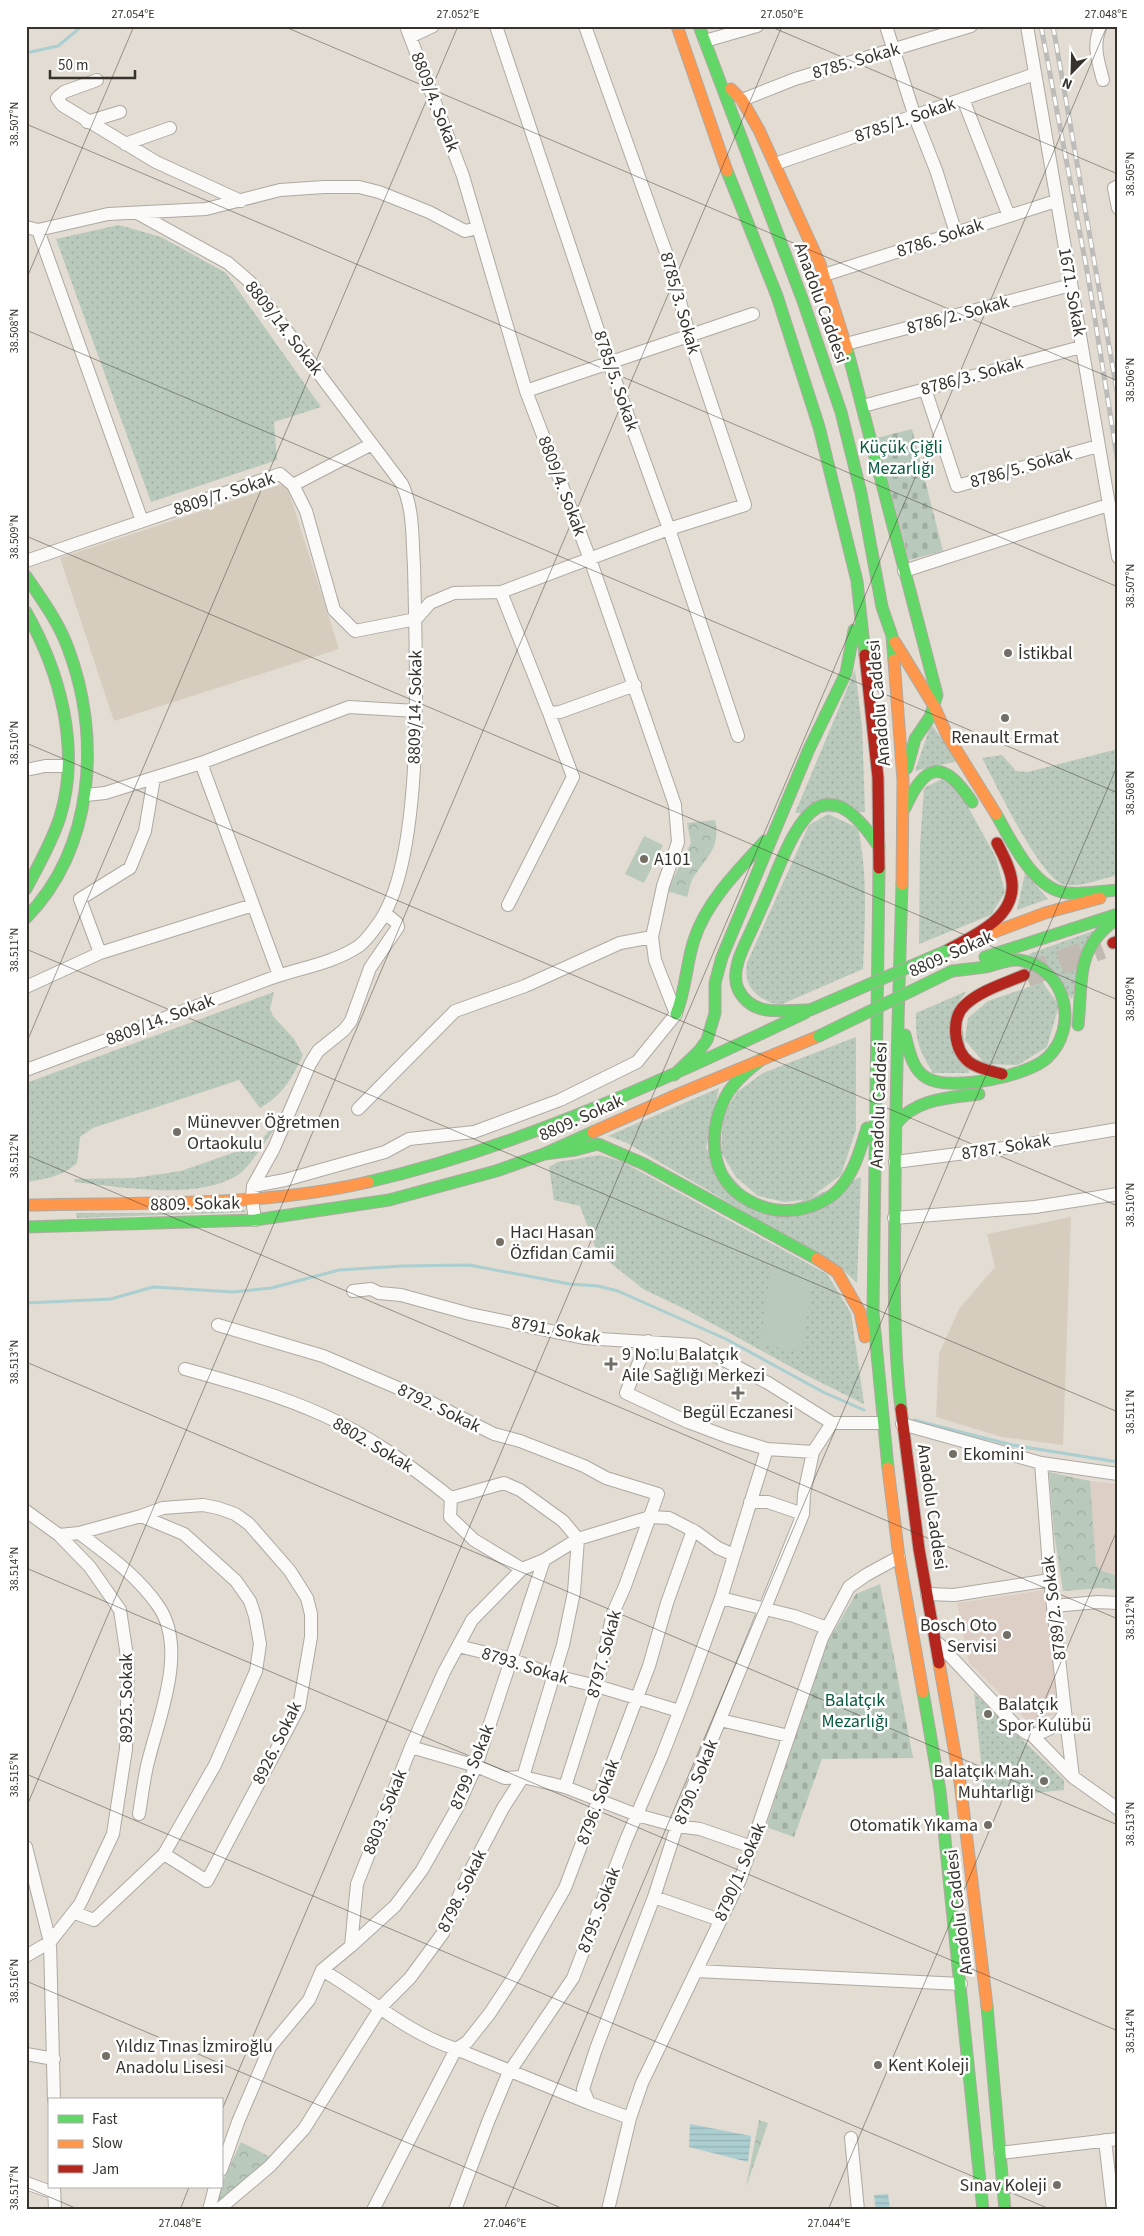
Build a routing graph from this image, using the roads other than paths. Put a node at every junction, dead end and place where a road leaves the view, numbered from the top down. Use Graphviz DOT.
graph roads {
  1 [pos="433,26"];
  2 [pos="496,26"];
  3 [pos="585,26"];
  4 [pos="678,26"];
  5 [pos="699,26"];
  6 [pos="758,26"];
  7 [pos="886,26"];
  8 [pos="971,26"];
  9 [pos="1027,26"];
  10 [pos="1101,26"];
  11 [pos="408,32"];
  12 [pos="705,41"];
  13 [pos="895,50"];
  14 [pos="1035,74"];
  15 [pos="718,78"];
  16 [pos="97,80"];
  17 [pos="1103,80"];
  18 [pos="963,99"];
  19 [pos="742,100"];
  20 [pos="120,112"];
  21 [pos="915,116"];
  22 [pos="87,122"];
  23 [pos="170,128"];
  24 [pos="125,144"];
  25 [pos="775,164"];
  26 [pos="1116,187"];
  27 [pos="241,201"];
  28 [pos="1056,202"];
  29 [pos="1118,208"];
  30 [pos="139,214"];
  31 [pos="1010,216"];
  32 [pos="32,228"];
  33 [pos="478,228"];
  34 [pos="956,233"];
  35 [pos="824,275"];
  36 [pos="1071,285"];
  37 [pos="753,314"];
  38 [pos="689,334"];
  39 [pos="846,344"];
  40 [pos="1081,347"];
  41 [pos="609,363"];
  42 [pos="925,389"];
  43 [pos="526,392"];
  44 [pos="863,406"];
  45 [pos="372,444"];
  46 [pos="1098,446"];
  47 [pos="293,485"];
  48 [pos="1108,505"];
  49 [pos="142,522"];
  50 [pos="669,529"];
  51 [pos="1118,558"];
  52 [pos="590,559"];
  53 [pos="26,561"];
  54 [pos="904,571"];
  55 [pos="26,576"];
  56 [pos="857,581"];
  57 [pos="501,592"];
  58 [pos="26,612"];
  59 [pos="416,619"];
  60 [pos="892,636"];
  61 [pos="635,685"];
  62 [pos="934,706"];
  63 [pos="416,711"];
  64 [pos="549,713"];
  65 [pos="738,736"];
  66 [pos="201,762"];
  67 [pos="67,766"];
  68 [pos="26,770"];
  69 [pos="154,778"];
  70 [pos="903,780"];
  71 [pos="86,795"];
  72 [pos="978,811"];
  73 [pos="904,812"];
  74 [pos="775,831"];
  75 [pos="992,834"];
  76 [pos="880,847"];
  77 [pos="26,889"];
  78 [pos="1118,891"];
  79 [pos="253,905"];
  80 [pos="508,905"];
  81 [pos="385,913"];
  82 [pos="1118,916"];
  83 [pos="26,918"];
  84 [pos="652,937"];
  85 [pos="946,951"];
  86 [pos="100,953"];
  87 [pos="952,971"];
  88 [pos="279,975"];
  89 [pos="1024,975"];
  90 [pos="26,987"];
  91 [pos="810,1010"];
  92 [pos="676,1014"];
  93 [pos="900,1017"];
  94 [pos="1076,1038"];
  95 [pos="762,1059"];
  96 [pos="26,1070"];
  97 [pos="674,1075"];
  98 [pos="1004,1075"];
  99 [pos="988,1093"];
  100 [pos="875,1102"];
  101 [pos="358,1109"];
  102 [pos="896,1124"];
  103 [pos="1118,1129"];
  104 [pos="544,1154"];
  105 [pos="894,1162"];
  106 [pos="252,1193"];
  107 [pos="1118,1194"];
  108 [pos="26,1205"];
  109 [pos="894,1218"];
  110 [pos="255,1220"];
  111 [pos="26,1227"];
  112 [pos="353,1292"];
  113 [pos="218,1325"];
  114 [pos="648,1341"];
  115 [pos="185,1369"];
  116 [pos="832,1423"];
  117 [pos="882,1423"];
  118 [pos="902,1424"];
  119 [pos="767,1449"];
  120 [pos="813,1452"];
  121 [pos="1041,1463"];
  122 [pos="1118,1474"];
  123 [pos="658,1494"];
  124 [pos="451,1498"];
  125 [pos="750,1502"];
  126 [pos="26,1511"];
  127 [pos="803,1514"];
  128 [pos="141,1516"];
  129 [pos="650,1517"];
  130 [pos="693,1530"];
  131 [pos="79,1533"];
  132 [pos="59,1535"];
  133 [pos="578,1539"];
  134 [pos="734,1554"];
  135 [pos="899,1557"];
  136 [pos="544,1560"];
  137 [pos="522,1569"];
  138 [pos="1050,1580"];
  139 [pos="928,1594"];
  140 [pos="721,1598"];
  141 [pos="1118,1603"];
  142 [pos="1054,1606"];
  143 [pos="764,1609"];
  144 [pos="827,1628"];
  145 [pos="936,1641"];
  146 [pos="458,1646"];
  147 [pos="511,1659"];
  148 [pos="555,1676"];
  149 [pos="597,1686"];
  150 [pos="636,1698"];
  151 [pos="679,1710"];
  152 [pos="1065,1711"];
  153 [pos="720,1720"];
  154 [pos="1032,1735"];
  155 [pos="789,1736"];
  156 [pos="411,1747"];
  157 [pos="476,1766"];
  158 [pos="1074,1777"];
  159 [pos="523,1778"];
  160 [pos="565,1787"];
  161 [pos="597,1800"];
  162 [pos="1118,1809"];
  163 [pos="139,1814"];
  164 [pos="637,1815"];
  165 [pos="677,1826"];
  166 [pos="26,1846"];
  167 [pos="752,1847"];
  168 [pos="164,1854"];
  169 [pos="654,1897"];
  170 [pos="74,1913"];
  171 [pos="720,1920"];
  172 [pos="50,1942"];
  173 [pos="351,1946"];
  174 [pos="26,1956"];
  175 [pos="322,1970"];
  176 [pos="696,1971"];
  177 [pos="961,1984"];
  178 [pos="381,2007"];
  179 [pos="456,2049"];
  180 [pos="26,2054"];
  181 [pos="54,2060"];
  182 [pos="511,2071"];
  183 [pos="54,2098"];
  184 [pos="589,2103"];
  185 [pos="630,2118"];
  186 [pos="851,2138"];
  187 [pos="1118,2139"];
  188 [pos="1105,2140"];
  189 [pos="1000,2153"];
  190 [pos="222,2167"];
  191 [pos="26,2183"];
  192 [pos="215,2188"];
  193 [pos="54,2190"];
  194 [pos="613,2209"];
  195 [pos="55,2210"];
  196 [pos="210,2210"];
  197 [pos="218,2210"];
  198 [pos="373,2210"];
  199 [pos="455,2210"];
  200 [pos="858,2210"];
  201 [pos="983,2210"];
  202 [pos="1005,2210"];
  203 [pos="1113,2210"];
  1 -- 11 [label="street"];
  2 -- 41 [label="street, 8785/5. Sokak"];
  3 -- 38 [label="street, 8785/3. Sokak"];
  4 -- 56 [label="main road, Anadolu Caddesi"];
  5 -- 12 [label="main road, Anadolu Caddesi"];
  6 -- 12 [label="street"];
  7 -- 13 [label="street"];
  8 -- 13 [label="street, 8785. Sokak"];
  9 -- 14 [label="street, 1671. Sokak"];
  10 -- 17 [label="street"];
  11 -- 33 [label="street, 8809/4. Sokak"];
  12 -- 15 [label="main road, Anadolu Caddesi"];
  13 -- 19 [label="street, 8785. Sokak"];
  13 -- 21 [label="street"];
  14 -- 18 [label="street, 8785/1. Sokak"];
  14 -- 28 [label="street, 1671. Sokak"];
  15 -- 19 [label="main road"];
  15 -- 60 [label="main road, Anadolu Caddesi"];
  16 -- 22 [label="street"];
  18 -- 21 [label="street, 8785/1. Sokak"];
  18 -- 31 [label="street"];
  19 -- 25 [label="main road"];
  20 -- 22 [label="street"];
  21 -- 25 [label="street, 8785/1. Sokak"];
  21 -- 34 [label="street"];
  22 -- 24 [label="street"];
  23 -- 24 [label="street"];
  24 -- 27 [label="street"];
  25 -- 35 [label="main road"];
  26 -- 29 [label="street"];
  27 -- 30 [label="street"];
  27 -- 33 [label="street"];
  28 -- 31 [label="street, 8786. Sokak"];
  28 -- 36 [label="street, 1671. Sokak"];
  30 -- 32 [label="street"];
  30 -- 45 [label="street, 8809/14. Sokak"];
  31 -- 34 [label="street, 8786. Sokak"];
  32 -- 49 [label="street"];
  33 -- 43 [label="street, 8809/4. Sokak"];
  34 -- 35 [label="street, 8786. Sokak"];
  35 -- 39 [label="main road"];
  36 -- 39 [label="street, 8786/2. Sokak"];
  36 -- 40 [label="street, 1671. Sokak"];
  37 -- 38 [label="street"];
  38 -- 41 [label="street"];
  38 -- 50 [label="street, 8785/3. Sokak"];
  39 -- 44 [label="main road"];
  40 -- 42 [label="street, 8786/3. Sokak"];
  40 -- 46 [label="street, 1671. Sokak"];
  41 -- 43 [label="street"];
  41 -- 50 [label="street, 8785/5. Sokak"];
  42 -- 44 [label="street, 8786/3. Sokak"];
  42 -- 46 [label="street, 8786/5. Sokak"];
  43 -- 52 [label="street, 8809/4. Sokak"];
  44 -- 54 [label="main road"];
  45 -- 47 [label="street"];
  45 -- 59 [label="street, 8809/14. Sokak"];
  46 -- 48 [label="street, 1671. Sokak"];
  47 -- 49 [label="street, 8809/7. Sokak"];
  47 -- 59 [label="street, 8809/7. Sokak"];
  48 -- 51 [label="street, 1671. Sokak"];
  48 -- 54 [label="street"];
  49 -- 53 [label="street, 8809/7. Sokak"];
  50 -- 52 [label="street"];
  50 -- 65 [label="street, 8785/5. Sokak"];
  52 -- 57 [label="street"];
  52 -- 61 [label="street, 8809/4. Sokak"];
  54 -- 62 [label="main road"];
  55 -- 71 [label="main road"];
  56 -- 74 [label="main road"];
  56 -- 76 [label="main road, Anadolu Caddesi"];
  57 -- 59 [label="street"];
  57 -- 64 [label="street"];
  58 -- 67 [label="main road"];
  59 -- 63 [label="street, 8809/14. Sokak"];
  60 -- 62 [label="main road"];
  60 -- 70 [label="main road, Anadolu Caddesi"];
  61 -- 64 [label="street"];
  61 -- 84 [label="street, 8809/4. Sokak"];
  62 -- 70 [label="main road"];
  62 -- 78 [label="main road"];
  63 -- 66 [label="street"];
  63 -- 81 [label="street, 8809/14. Sokak"];
  64 -- 80 [label="street"];
  66 -- 69 [label="street"];
  66 -- 79 [label="street"];
  67 -- 68 [label="street"];
  67 -- 77 [label="main road"];
  69 -- 71 [label="street"];
  69 -- 86 [label="street"];
  70 -- 73 [label="main road, Anadolu Caddesi"];
  71 -- 83 [label="main road"];
  72 -- 73 [label="main road"];
  73 -- 93 [label="main road, Anadolu Caddesi"];
  74 -- 92 [label="main road"];
  74 -- 97 [label="main road"];
  75 -- 85 [label="main road"];
  76 -- 91 [label="main road"];
  76 -- 100 [label="main road, Anadolu Caddesi"];
  78 -- 85 [label="main road, 8809. Sokak"];
  79 -- 86 [label="street"];
  79 -- 88 [label="street"];
  81 -- 88 [label="street, 8809/14. Sokak"];
  81 -- 106 [label="street"];
  82 -- 87 [label="main road, 8809. Sokak"];
  82 -- 94 [label="main road"];
  84 -- 92 [label="street"];
  84 -- 101 [label="street"];
  85 -- 91 [label="main road, 8809. Sokak, bridge"];
  86 -- 90 [label="street"];
  87 -- 95 [label="main road, 8809. Sokak, bridge"];
  87 -- 98 [label="main road"];
  88 -- 96 [label="street, 8809/14. Sokak"];
  89 -- 98 [label="main road"];
  91 -- 97 [label="main road, 8809. Sokak"];
  92 -- 106 [label="street"];
  93 -- 98 [label="main road"];
  93 -- 102 [label="main road, Anadolu Caddesi"];
  95 -- 100 [label="main road"];
  95 -- 104 [label="main road, 8809. Sokak"];
  97 -- 106 [label="main road, 8809. Sokak"];
  99 -- 102 [label="main road"];
  100 -- 117 [label="main road, Anadolu Caddesi"];
  102 -- 105 [label="main road, Anadolu Caddesi"];
  103 -- 105 [label="street, 8787. Sokak"];
  104 -- 110 [label="main road, 8809. Sokak"];
  104 -- 117 [label="main road"];
  105 -- 109 [label="main road, Anadolu Caddesi"];
  106 -- 108 [label="main road, 8809. Sokak"];
  106 -- 110 [label="street"];
  107 -- 109 [label="street"];
  109 -- 118 [label="main road, Anadolu Caddesi"];
  110 -- 111 [label="main road, 8809. Sokak"];
  112 -- 114 [label="street, 8791. Sokak"];
  113 -- 123 [label="street, 8792. Sokak"];
  114 -- 116 [label="street, 8791. Sokak"];
  114 -- 119 [label="street"];
  115 -- 124 [label="street, 8802. Sokak"];
  116 -- 117 [label="street"];
  116 -- 120 [label="street, 8790. Sokak"];
  117 -- 135 [label="main road, Anadolu Caddesi"];
  118 -- 121 [label="street"];
  118 -- 139 [label="main road, Anadolu Caddesi"];
  119 -- 120 [label="street"];
  119 -- 125 [label="street, 8795. Sokak"];
  120 -- 127 [label="street, 8790. Sokak"];
  121 -- 122 [label="street"];
  121 -- 138 [label="street, 8789/2. Sokak"];
  123 -- 129 [label="street, 8797. Sokak"];
  124 -- 133 [label="street"];
  124 -- 137 [label="street"];
  125 -- 127 [label="street"];
  125 -- 134 [label="street, 8795. Sokak"];
  126 -- 132 [label="street, 8925. Sokak"];
  127 -- 143 [label="street, 8790. Sokak"];
  128 -- 131 [label="street, 8926. Sokak"];
  128 -- 168 [label="street"];
  128 -- 168 [label="street, 8926. Sokak"];
  129 -- 130 [label="street"];
  129 -- 133 [label="street, 8803. Sokak"];
  129 -- 149 [label="street, 8797. Sokak"];
  130 -- 134 [label="street"];
  130 -- 150 [label="street, 8796. Sokak"];
  131 -- 132 [label="street, 8926. Sokak"];
  131 -- 163 [label="street"];
  132 -- 170 [label="street, 8925. Sokak"];
  133 -- 136 [label="street, 8803. Sokak"];
  133 -- 148 [label="street, 8798. Sokak"];
  134 -- 140 [label="street, 8795. Sokak"];
  135 -- 144 [label="street, 8790/1. Sokak"];
  135 -- 177 [label="main road, Anadolu Caddesi"];
  136 -- 137 [label="street, 8803. Sokak"];
  136 -- 147 [label="street, 8799. Sokak"];
  137 -- 146 [label="street, 8803. Sokak"];
  138 -- 139 [label="street"];
  138 -- 142 [label="street, 8789/2. Sokak"];
  139 -- 145 [label="main road, Anadolu Caddesi"];
  140 -- 143 [label="street"];
  140 -- 151 [label="street, 8795. Sokak"];
  141 -- 142 [label="street"];
  142 -- 152 [label="street, 8789/2. Sokak"];
  143 -- 144 [label="street"];
  143 -- 153 [label="street, 8790. Sokak"];
  144 -- 155 [label="street, 8790/1. Sokak"];
  145 -- 154 [label="street"];
  145 -- 189 [label="main road, Anadolu Caddesi"];
  146 -- 147 [label="street, 8793. Sokak"];
  146 -- 156 [label="street, 8803. Sokak"];
  147 -- 148 [label="street, 8793. Sokak"];
  147 -- 157 [label="street, 8799. Sokak"];
  148 -- 149 [label="street, 8793. Sokak"];
  148 -- 159 [label="street, 8798. Sokak"];
  149 -- 150 [label="street, 8793. Sokak"];
  149 -- 160 [label="street, 8797. Sokak"];
  150 -- 151 [label="street, 8793. Sokak"];
  150 -- 161 [label="street, 8796. Sokak"];
  151 -- 164 [label="street, 8795. Sokak"];
  152 -- 154 [label="street"];
  152 -- 158 [label="street, 8789/2. Sokak"];
  153 -- 155 [label="street"];
  153 -- 165 [label="street, 8790. Sokak"];
  154 -- 158 [label="street"];
  155 -- 167 [label="street, 8790/1. Sokak"];
  156 -- 157 [label="street"];
  156 -- 173 [label="street, 8803. Sokak"];
  157 -- 159 [label="street"];
  157 -- 173 [label="street, 8799. Sokak"];
  158 -- 162 [label="street"];
  159 -- 160 [label="street"];
  159 -- 178 [label="street, 8798. Sokak"];
  160 -- 161 [label="street"];
  161 -- 164 [label="street"];
  161 -- 179 [label="street, 8796. Sokak"];
  164 -- 165 [label="street"];
  164 -- 182 [label="street, 8795. Sokak"];
  165 -- 167 [label="street"];
  165 -- 169 [label="street, 8790. Sokak"];
  166 -- 172 [label="street"];
  167 -- 171 [label="street, 8790/1. Sokak"];
  168 -- 170 [label="street"];
  169 -- 171 [label="street"];
  169 -- 184 [label="street, 8790. Sokak"];
  170 -- 172 [label="street, 8925. Sokak"];
  171 -- 176 [label="street, 8790/1. Sokak"];
  172 -- 174 [label="street"];
  172 -- 181 [label="street"];
  173 -- 175 [label="street"];
  175 -- 178 [label="street"];
  175 -- 190 [label="street"];
  176 -- 177 [label="street"];
  176 -- 185 [label="street, 8790/1. Sokak"];
  177 -- 201 [label="main road, Anadolu Caddesi"];
  178 -- 179 [label="street"];
  178 -- 197 [label="street, 8798. Sokak"];
  179 -- 182 [label="street"];
  179 -- 198 [label="street"];
  180 -- 181 [label="street"];
  181 -- 183 [label="street"];
  182 -- 184 [label="street"];
  182 -- 199 [label="street, 8795. Sokak"];
  184 -- 185 [label="street"];
  185 -- 194 [label="street, 8790/1. Sokak"];
  186 -- 200 [label="street"];
  187 -- 188 [label="street"];
  188 -- 189 [label="street"];
  188 -- 203 [label="street"];
  189 -- 202 [label="main road, Anadolu Caddesi"];
  191 -- 193 [label="street"];
  192 -- 196 [label="street"];
  193 -- 195 [label="street"];
}
